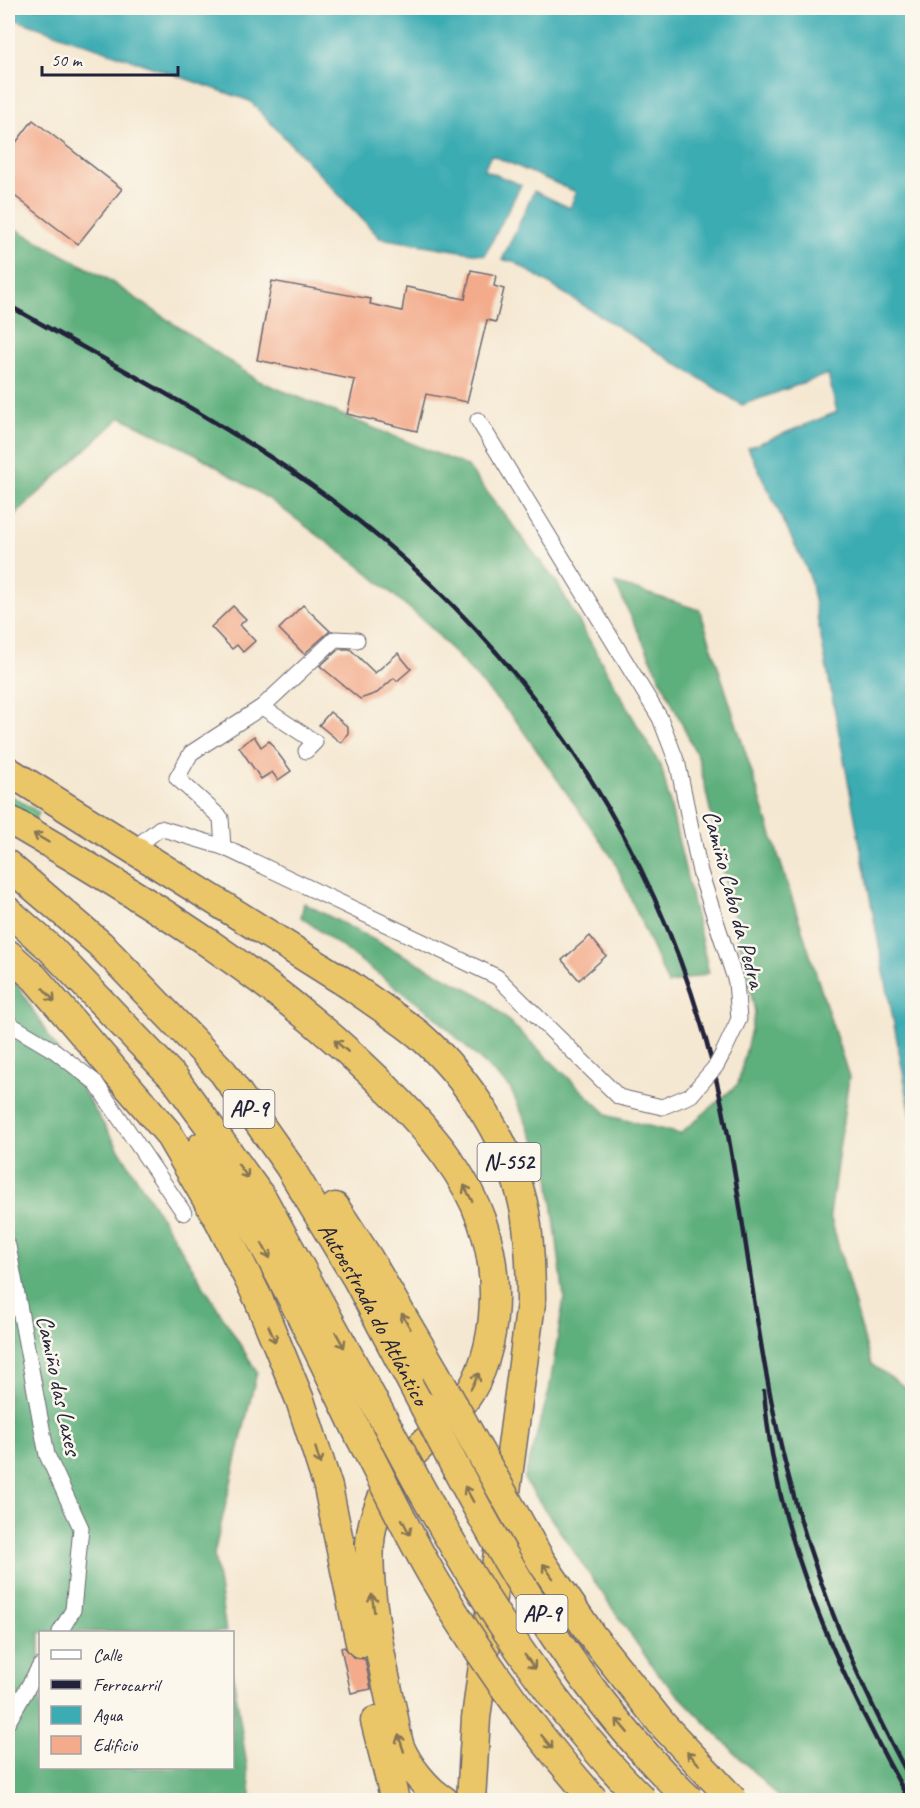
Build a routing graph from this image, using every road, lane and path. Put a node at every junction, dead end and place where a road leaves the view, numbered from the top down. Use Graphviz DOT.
graph roads {
  1 [pos="478,420"];
  2 [pos="357,640"];
  3 [pos="262,707"];
  4 [pos="306,751"];
  5 [pos="8,771"];
  6 [pos="8,819"];
  7 [pos="223,847"];
  8 [pos="132,850"];
  9 [pos="8,860"];
  10 [pos="8,865"];
  11 [pos="8,910"];
  12 [pos="8,929"];
  13 [pos="8,954"];
  14 [pos="8,1023"];
  15 [pos="184,1213"];
  16 [pos="8,1246"];
  17 [pos="61,1631"];
  18 [pos="39,1668"];
  19 [pos="8,1722"];
  20 [pos="438,1796"];
  21 [pos="395,1800"];
  22 [pos="471,1800"];
  23 [pos="594,1800"];
  24 [pos="643,1800"];
  25 [pos="690,1800"];
  26 [pos="733,1800"];
  1 -- 7 [label="street, Camiño Cabo da Pedra, bridge"];
  2 -- 3 [label="street"];
  3 -- 4 [label="street"];
  3 -- 7 [label="street"];
  5 -- 8 [label="highway, N-552"];
  20 -- 6 [label="highway, one-way"];
  7 -- 8 [label="street, Camiño Cabo da Pedra"];
  8 -- 22 [label="highway, N-552"];
  26 -- 9 [label="highway, one-way, bridge"];
  25 -- 10 [label="highway, Autoestrada do Atlántico / AP-9, one-way, bridge"];
  11 -- 24 [label="highway, Autoestrada do Atlántico / AP-9, one-way, bridge"];
  12 -- 23 [label="highway, one-way, bridge"];
  13 -- 21 [label="highway, one-way"];
  14 -- 15 [label="street"];
  16 -- 17 [label="street, Camiño das Laxes"];
  18 -- 19 [label="street"];
}
